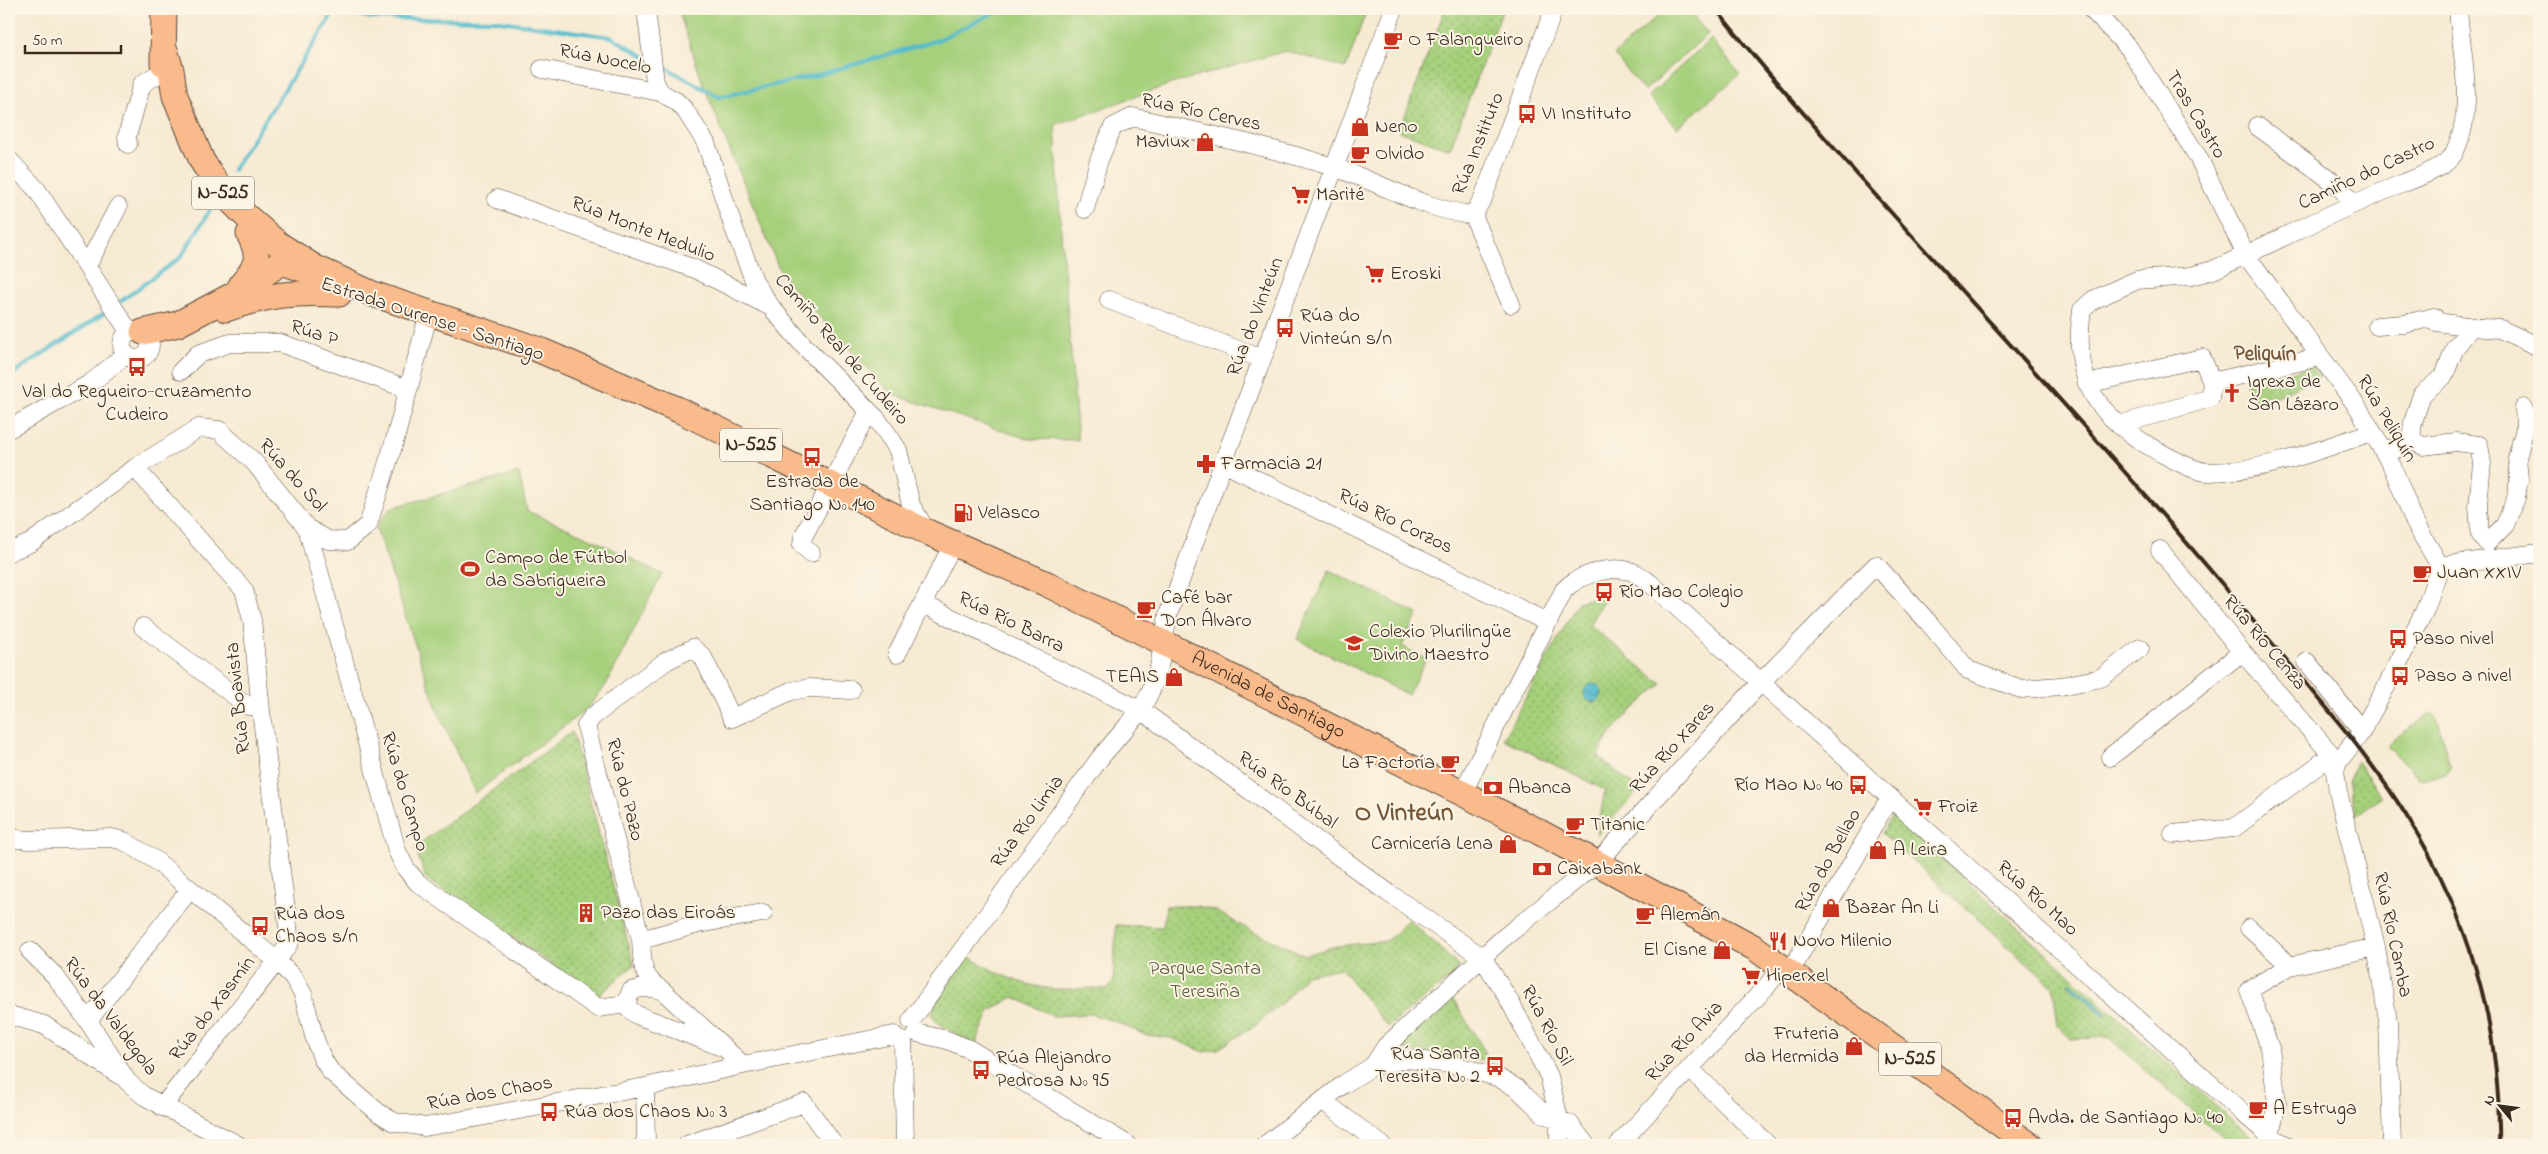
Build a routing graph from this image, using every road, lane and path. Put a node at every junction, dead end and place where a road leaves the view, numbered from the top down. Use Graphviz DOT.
graph roads {
  1 [pos="164,9"];
  2 [pos="646,9"];
  3 [pos="1394,9"];
  4 [pos="1554,9"];
  5 [pos="2091,9"];
  6 [pos="2458,9"];
  7 [pos="164,47"];
  8 [pos="542,70"];
  9 [pos="163,72"];
  10 [pos="660,92"];
  11 [pos="2257,126"];
  12 [pos="128,144"];
  13 [pos="9,160"];
  14 [pos="1336,168"];
  15 [pos="497,199"];
  16 [pos="2353,203"];
  17 [pos="118,207"];
  18 [pos="1085,209"];
  19 [pos="1473,215"];
  20 [pos="249,234"];
  21 [pos="280,253"];
  22 [pos="2246,255"];
  23 [pos="88,266"];
  24 [pos="346,289"];
  25 [pos="232,296"];
  26 [pos="263,296"];
  27 [pos="1109,300"];
  28 [pos="1511,304"];
  29 [pos="771,307"];
  30 [pos="427,320"];
  31 [pos="2377,326"];
  32 [pos="2474,327"];
  33 [pos="141,337"];
  34 [pos="2539,347"];
  35 [pos="126,354"];
  36 [pos="2320,357"];
  37 [pos="1262,359"];
  38 [pos="571,365"];
  39 [pos="181,371"];
  40 [pos="2212,382"];
  41 [pos="2087,384"];
  42 [pos="408,389"];
  43 [pos="2524,408"];
  44 [pos="868,411"];
  45 [pos="2118,425"];
  46 [pos="9,429"];
  47 [pos="2372,432"];
  48 [pos="2411,440"];
  49 [pos="2382,449"];
  50 [pos="1222,463"];
  51 [pos="135,468"];
  52 [pos="831,485"];
  53 [pos="307,528"];
  54 [pos="927,532"];
  55 [pos="2487,543"];
  56 [pos="953,544"];
  57 [pos="2160,550"];
  58 [pos="9,552"];
  59 [pos="810,553"];
  60 [pos="2539,553"];
  61 [pos="2484,561"];
  62 [pos="2440,566"];
  63 [pos="923,604"];
  64 [pos="1547,622"];
  65 [pos="144,627"];
  66 [pos="1163,642"];
  67 [pos="2140,648"];
  68 [pos="2242,652"];
  69 [pos="897,654"];
  70 [pos="2307,662"];
  71 [pos="1761,682"];
  72 [pos="851,690"];
  73 [pos="260,705"];
  74 [pos="1141,710"];
  75 [pos="2358,736"];
  76 [pos="2110,757"];
  77 [pos="2335,758"];
  78 [pos="1462,794"];
  79 [pos="1890,797"];
  80 [pos="2173,834"];
  81 [pos="9,838"];
  82 [pos="1597,863"];
  83 [pos="190,889"];
  84 [pos="763,914"];
  85 [pos="2249,928"];
  86 [pos="641,940"];
  87 [pos="2376,947"];
  88 [pos="30,951"];
  89 [pos="1482,957"];
  90 [pos="277,961"];
  91 [pos="643,965"];
  92 [pos="2290,966"];
  93 [pos="1786,969"];
  94 [pos="662,990"];
  95 [pos="629,997"];
  96 [pos="9,1015"];
  97 [pos="88,1021"];
  98 [pos="906,1032"];
  99 [pos="728,1049"];
  100 [pos="743,1064"];
  101 [pos="1373,1066"];
  102 [pos="1690,1068"];
  103 [pos="126,1081"];
  104 [pos="645,1087"];
  105 [pos="1323,1101"];
  106 [pos="162,1106"];
  107 [pos="1552,1116"];
  108 [pos="2269,1141"];
  109 [pos="646,1144"];
  110 [pos="238,1145"];
  111 [pos="687,1145"];
  112 [pos="834,1145"];
  113 [pos="905,1145"];
  114 [pos="1128,1145"];
  115 [pos="1265,1145"];
  116 [pos="1382,1145"];
  117 [pos="1553,1145"];
  118 [pos="1560,1145"];
  119 [pos="1586,1145"];
  120 [pos="1618,1145"];
  121 [pos="1768,1145"];
  122 [pos="2030,1145"];
  123 [pos="2286,1145"];
  124 [pos="2392,1145"];
  1 -- 7 [label="highway, Estrada Ourense - Santiago / N-525"];
  2 -- 10 [label="street"];
  3 -- 14 [label="street, Rúa do Vinteún"];
  4 -- 19 [label="street, Rúa Instituto"];
  5 -- 22 [label="street, Tras Castro"];
  6 -- 16 [label="street, Camiño do Castro"];
  7 -- 9 [label="highway, Estrada Ourense - Santiago / N-525"];
  7 -- 21 [label="highway, Estrada Ourense - Santiago / N-525"];
  8 -- 10 [label="street, Rúa Nocelo"];
  9 -- 12 [label="street"];
  9 -- 20 [label="highway, Estrada Ourense - Santiago / N-525"];
  10 -- 29 [label="street, Camiño Real de Cudeiro"];
  11 -- 16 [label="street"];
  13 -- 23 [label="street"];
  14 -- 18 [label="street, Rúa Río Cerves"];
  14 -- 19 [label="street, Rúa Instituto"];
  14 -- 37 [label="street, Rúa do Vinteún"];
  15 -- 29 [label="street, Rúa Monte Medulio"];
  16 -- 22 [label="street, Camiño do Castro"];
  17 -- 23 [label="street"];
  19 -- 28 [label="street"];
  20 -- 21 [label="highway, Estrada Ourense - Santiago / N-525"];
  20 -- 25 [label="highway"];
  21 -- 24 [label="highway, Estrada Ourense - Santiago / N-525"];
  21 -- 25 [label="highway"];
  21 -- 26 [label="highway"];
  22 -- 36 [label="street, Rúa Peliquín"];
  22 -- 41 [label="street, Camiño do Castro"];
  23 -- 33 [label="street"];
  24 -- 26 [label="highway"];
  24 -- 30 [label="highway, Estrada Ourense - Santiago / N-525"];
  24 -- 38 [label="highway, Estrada Ourense - Santiago / N-525"];
  25 -- 33 [label="highway"];
  26 -- 33 [label="highway"];
  27 -- 37 [label="street"];
  29 -- 44 [label="street, Camiño Real de Cudeiro"];
  30 -- 38 [label="highway, Estrada Ourense - Santiago / N-525"];
  30 -- 42 [label="street, Rúa do Sol"];
  31 -- 32 [label="street"];
  32 -- 34 [label="street"];
  32 -- 48 [label="street"];
  33 -- 35 [label="street"];
  33 -- 35 [label="street"];
  35 -- 46 [label="street"];
  36 -- 40 [label="street"];
  36 -- 47 [label="street, Rúa Peliquín"];
  37 -- 50 [label="street, Rúa do Vinteún"];
  38 -- 52 [label="highway, Estrada Ourense - Santiago / N-525"];
  39 -- 42 [label="street, Rúa P"];
  40 -- 41 [label="street"];
  40 -- 45 [label="street"];
  41 -- 45 [label="street, Camiño do Castro"];
  42 -- 53 [label="street, Rúa do Sol"];
  43 -- 55 [label="street"];
  44 -- 52 [label="street"];
  44 -- 54 [label="street, Camiño Real de Cudeiro"];
  45 -- 47 [label="street, Camiño do Castro"];
  47 -- 49 [label="street, Rúa Peliquín"];
  48 -- 49 [label="street"];
  48 -- 55 [label="street"];
  49 -- 62 [label="street, Rúa Peliquín"];
  50 -- 64 [label="street, Rúa Río Corzos"];
  50 -- 66 [label="street, Rúa do Vinteún"];
  51 -- 53 [label="street, Rúa do Sol"];
  51 -- 58 [label="street, Rúa do Sol"];
  51 -- 73 [label="street, Rúa Boavista"];
  52 -- 54 [label="highway, Estrada Ourense - Santiago / N-525"];
  52 -- 59 [label="street"];
  53 -- 95 [label="street, Rúa do Campo"];
  54 -- 56 [label="highway, Avenida de Santiago / N-525"];
  55 -- 61 [label="street"];
  56 -- 63 [label="street, Rúa Río Barra"];
  56 -- 66 [label="highway, Avenida de Santiago / N-525"];
  57 -- 68 [label="street, Rúa Río Cenza"];
  60 -- 61 [label="street"];
  61 -- 62 [label="street"];
  62 -- 75 [label="street"];
  63 -- 69 [label="street"];
  63 -- 74 [label="street, Rúa Río Barra"];
  64 -- 71 [label="street, Rúa Río Mao"];
  64 -- 78 [label="street, Rúa Río Mao"];
  65 -- 73 [label="street"];
  66 -- 74 [label="street, Rúa Río Limia"];
  66 -- 78 [label="highway, Avenida de Santiago / N-525"];
  67 -- 71 [label="street, Rúa Río Xares"];
  68 -- 76 [label="street"];
  68 -- 77 [label="street, Rúa Río Cenza"];
  70 -- 75 [label="street"];
  71 -- 79 [label="street, Rúa Río Mao"];
  71 -- 82 [label="street, Rúa Río Xares"];
  72 -- 86 [label="street, Rúa do Pazo"];
  73 -- 90 [label="street, Rúa Boavista"];
  74 -- 89 [label="street, Rúa Río Búbal"];
  74 -- 98 [label="street, Rúa Río Limia"];
  75 -- 77 [label="street"];
  77 -- 80 [label="street"];
  77 -- 87 [label="street, Rúa Río Camba"];
  78 -- 82 [label="highway, Avenida de Santiago / N-525"];
  79 -- 93 [label="street, Rúa do Bellao"];
  79 -- 108 [label="street, Rúa Río Mao"];
  81 -- 83 [label="street, Rúa dos Chaos"];
  82 -- 89 [label="street, Rúa Río Xares"];
  82 -- 93 [label="highway, Avenida de Santiago / N-525"];
  83 -- 90 [label="street, Rúa dos Chaos"];
  83 -- 97 [label="street"];
  84 -- 86 [label="street"];
  85 -- 92 [label="street"];
  86 -- 91 [label="street, Rúa do Pazo"];
  87 -- 92 [label="street"];
  87 -- 124 [label="street, Rúa Río Camba"];
  88 -- 97 [label="street, Rúa da Valdegola"];
  89 -- 101 [label="street, Rúa Río Xares"];
  89 -- 107 [label="street, Rúa Río Sil"];
  90 -- 104 [label="street, Rúa dos Chaos"];
  90 -- 106 [label="street, Rúa do Xasmín"];
  91 -- 94 [label="street, Rúa do Pazo"];
  91 -- 95 [label="street, Rúa do Pazo"];
  92 -- 108 [label="street"];
  93 -- 102 [label="street, Rúa Río Avia"];
  93 -- 122 [label="highway, Avenida de Santiago / N-525"];
  94 -- 95 [label="street"];
  94 -- 99 [label="street, Rúa do Pazo"];
  95 -- 99 [label="street, Rúa do Pazo"];
  96 -- 103 [label="street"];
  97 -- 103 [label="street, Rúa da Valdegola"];
  98 -- 100 [label="street, Rúa dos Chaos"];
  98 -- 113 [label="street"];
  98 -- 114 [label="street"];
  99 -- 100 [label="street, Rúa do Pazo"];
  100 -- 104 [label="street, Rúa dos Chaos"];
  101 -- 105 [label="street"];
  101 -- 107 [label="street"];
  102 -- 120 [label="street, Rúa Río Avia"];
  102 -- 121 [label="street"];
  103 -- 106 [label="street, Rúa da Valdegola"];
  104 -- 109 [label="street"];
  105 -- 115 [label="street"];
  105 -- 116 [label="street"];
  106 -- 110 [label="street, Rúa da Valdegola"];
  107 -- 117 [label="street"];
  107 -- 118 [label="street"];
  107 -- 119 [label="street"];
  108 -- 123 [label="street, Rúa Río Mao"];
  111 -- 112 [label="street"];
}
